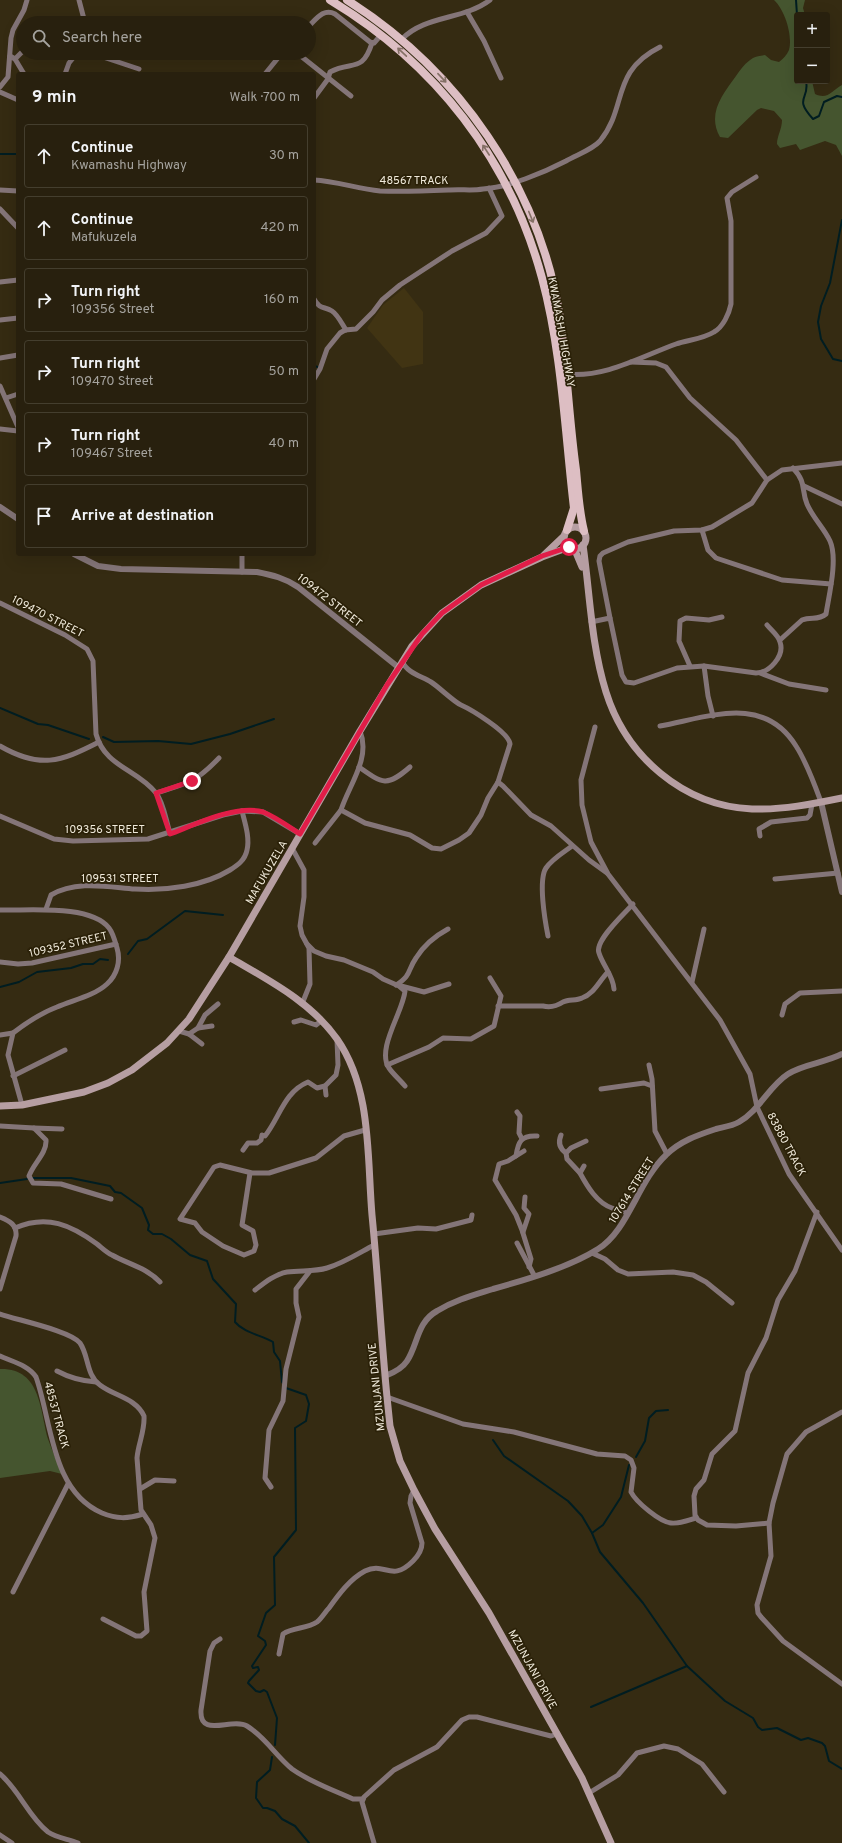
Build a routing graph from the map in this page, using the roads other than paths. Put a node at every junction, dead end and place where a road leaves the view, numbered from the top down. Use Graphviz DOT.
graph roads {
  1 [pos="27,0"];
  2 [pos="78,0"];
  3 [pos="330,0"];
  4 [pos="347,0"];
  5 [pos="490,0"];
  6 [pos="467,12"];
  7 [pos="21,16"];
  8 [pos="83,16"];
  9 [pos="316,20"];
  10 [pos="16,25"];
  11 [pos="381,34"];
  12 [pos="402,39"];
  13 [pos="372,43"];
  14 [pos="660,47"];
  15 [pos="10,56"];
  16 [pos="15,59"];
  17 [pos="71,60"];
  18 [pos="112,60"];
  19 [pos="276,60"];
  20 [pos="305,60"];
  21 [pos="139,69"];
  22 [pos="23,72"];
  23 [pos="66,72"];
  24 [pos="267,72"];
  25 [pos="501,78"];
  26 [pos="328,79"];
  27 [pos="0,87"];
  28 [pos="0,92"];
  29 [pos="316,95"];
  30 [pos="351,96"];
  31 [pos="16,99"];
  32 [pos="756,177"];
  33 [pos="316,180"];
  34 [pos="514,181"];
  35 [pos="505,184"];
  36 [pos="489,188"];
  37 [pos="0,190"];
  38 [pos="16,191"];
  39 [pos="0,209"];
  40 [pos="16,226"];
  41 [pos="16,280"];
  42 [pos="0,282"];
  43 [pos="316,302"];
  44 [pos="16,318"];
  45 [pos="0,320"];
  46 [pos="346,330"];
  47 [pos="16,356"];
  48 [pos="0,358"];
  49 [pos="630,362"];
  50 [pos="566,374"];
  51 [pos="316,375"];
  52 [pos="0,386"];
  53 [pos="16,395"];
  54 [pos="6,398"];
  55 [pos="16,422"];
  56 [pos="0,430"];
  57 [pos="16,431"];
  58 [pos="842,463"];
  59 [pos="793,468"];
  60 [pos="767,480"];
  61 [pos="804,486"];
  62 [pos="842,504"];
  63 [pos="0,507"];
  64 [pos="16,518"];
  65 [pos="702,530"];
  66 [pos="584,531"];
  67 [pos="566,533"];
  68 [pos="583,545"];
  69 [pos="571,548"];
  70 [pos="78,556"];
  71 [pos="242,556"];
  72 [pos="542,556"];
  73 [pos="242,572"];
  74 [pos="831,584"];
  75 [pos="588,591"];
  76 [pos="0,603"];
  77 [pos="722,617"];
  78 [pos="610,618"];
  79 [pos="591,622"];
  80 [pos="767,625"];
  81 [pos="780,640"];
  82 [pos="402,661"];
  83 [pos="690,666"];
  84 [pos="704,666"];
  85 [pos="398,667"];
  86 [pos="760,673"];
  87 [pos="826,690"];
  88 [pos="713,716"];
  89 [pos="660,726"];
  90 [pos="595,727"];
  91 [pos="360,731"];
  92 [pos="99,742"];
  93 [pos="0,746"];
  94 [pos="219,758"];
  95 [pos="359,767"];
  96 [pos="410,767"];
  97 [pos="498,782"];
  98 [pos="156,793"];
  99 [pos="842,798"];
  100 [pos="821,802"];
  101 [pos="812,804"];
  102 [pos="341,810"];
  103 [pos="242,811"];
  104 [pos="0,816"];
  105 [pos="170,834"];
  106 [pos="300,834"];
  107 [pos="760,836"];
  108 [pos="315,843"];
  109 [pos="572,846"];
  110 [pos="292,848"];
  111 [pos="838,873"];
  112 [pos="608,874"];
  113 [pos="775,879"];
  114 [pos="842,892"];
  115 [pos="633,904"];
  116 [pos="46,909"];
  117 [pos="0,910"];
  118 [pos="448,928"];
  119 [pos="704,928"];
  120 [pos="548,936"];
  121 [pos="116,944"];
  122 [pos="307,944"];
  123 [pos="229,957"];
  124 [pos="0,962"];
  125 [pos="608,972"];
  126 [pos="490,978"];
  127 [pos="692,982"];
  128 [pos="449,984"];
  129 [pos="396,985"];
  130 [pos="614,989"];
  131 [pos="842,991"];
  132 [pos="218,1004"];
  133 [pos="302,1004"];
  134 [pos="498,1006"];
  135 [pos="782,1015"];
  136 [pos="321,1021"];
  137 [pos="294,1022"];
  138 [pos="212,1026"];
  139 [pos="198,1028"];
  140 [pos="179,1032"];
  141 [pos="12,1033"];
  142 [pos="188,1034"];
  143 [pos="0,1035"];
  144 [pos="337,1039"];
  145 [pos="202,1044"];
  146 [pos="65,1050"];
  147 [pos="842,1054"];
  148 [pos="387,1065"];
  149 [pos="648,1065"];
  150 [pos="13,1076"];
  151 [pos="325,1086"];
  152 [pos="405,1086"];
  153 [pos="652,1086"];
  154 [pos="601,1089"];
  155 [pos="326,1095"];
  156 [pos="22,1105"];
  157 [pos="0,1106"];
  158 [pos="757,1107"];
  159 [pos="517,1112"];
  160 [pos="0,1126"];
  161 [pos="34,1128"];
  162 [pos="62,1129"];
  163 [pos="365,1130"];
  164 [pos="561,1135"];
  165 [pos="537,1136"];
  166 [pos="522,1139"];
  167 [pos="586,1141"];
  168 [pos="243,1150"];
  169 [pos="524,1152"];
  170 [pos="566,1153"];
  171 [pos="667,1154"];
  172 [pos="516,1156"];
  173 [pos="584,1166"];
  174 [pos="250,1173"];
  175 [pos="580,1173"];
  176 [pos="525,1197"];
  177 [pos="111,1199"];
  178 [pos="817,1212"];
  179 [pos="627,1213"];
  180 [pos="472,1215"];
  181 [pos="0,1217"];
  182 [pos="15,1228"];
  183 [pos="523,1232"];
  184 [pos="374,1234"];
  185 [pos="517,1243"];
  186 [pos="374,1245"];
  187 [pos="842,1250"];
  188 [pos="592,1253"];
  189 [pos="529,1267"];
  190 [pos="310,1271"];
  191 [pos="534,1275"];
  192 [pos="160,1282"];
  193 [pos="0,1289"];
  194 [pos="255,1290"];
  195 [pos="732,1303"];
  196 [pos="0,1314"];
  197 [pos="0,1356"];
  198 [pos="57,1371"];
  199 [pos="385,1376"];
  200 [pos="96,1382"];
  201 [pos="387,1397"];
  202 [pos="842,1412"];
  203 [pos="174,1481"];
  204 [pos="68,1484"];
  205 [pos="271,1487"];
  206 [pos="140,1489"];
  207 [pos="414,1490"];
  208 [pos="143,1514"];
  209 [pos="696,1518"];
  210 [pos="769,1523"];
  211 [pos="13,1592"];
  212 [pos="103,1619"];
  213 [pos="220,1639"];
  214 [pos="279,1654"];
  215 [pos="842,1684"];
  216 [pos="557,1734"];
  217 [pos="0,1774"];
  218 [pos="724,1792"];
  219 [pos="589,1793"];
  220 [pos="363,1799"];
  221 [pos="0,1835"];
  222 [pos="12,1843"];
  223 [pos="78,1843"];
  224 [pos="374,1843"];
  225 [pos="611,1843"];
  1 -- 7 [label="street"];
  2 -- 8 [label="street"];
  3 -- 11 [label="main road, KWAMASHU HIGHWAY"];
  4 -- 12 [label="main road, KWAMASHU HIGHWAY"];
  5 -- 6 [label="street"];
  6 -- 12 [label="street"];
  6 -- 25 [label="street"];
  9 -- 13 [label="street"];
  10 -- 15 [label="street"];
  11 -- 13 [label="street"];
  35 -- 11 [label="main road, KWAMASHU HIGHWAY, one-way"];
  12 -- 34 [label="main road, KWAMASHU HIGHWAY, one-way"];
  13 -- 26 [label="street"];
  14 -- 34 [label="street, 48567 TRACK"];
  15 -- 16 [label="street"];
  15 -- 27 [label="street"];
  16 -- 22 [label="street"];
  17 -- 23 [label="street"];
  18 -- 21 [label="street"];
  19 -- 24 [label="street"];
  20 -- 26 [label="street"];
  26 -- 29 [label="street"];
  26 -- 30 [label="street"];
  28 -- 31 [label="street"];
  32 -- 49 [label="street"];
  33 -- 36 [label="street, 48567 TRACK"];
  34 -- 35 [label="street, 48567 TRACK"];
  34 -- 50 [label="main road, KWAMASHU HIGHWAY, one-way"];
  35 -- 36 [label="street, 48567 TRACK"];
  35 -- 67 [label="main road, KWAMASHU HIGHWAY"];
  36 -- 46 [label="street"];
  37 -- 38 [label="street"];
  39 -- 40 [label="street"];
  41 -- 42 [label="street"];
  43 -- 46 [label="street"];
  44 -- 45 [label="street"];
  46 -- 51 [label="street"];
  47 -- 48 [label="street"];
  49 -- 50 [label="street"];
  49 -- 60 [label="street"];
  50 -- 66 [label="main road, KWAMASHU HIGHWAY"];
  52 -- 54 [label="street"];
  53 -- 54 [label="street"];
  54 -- 55 [label="street"];
  56 -- 57 [label="street"];
  58 -- 59 [label="street"];
  59 -- 60 [label="street"];
  59 -- 61 [label="street"];
  60 -- 65 [label="street"];
  61 -- 62 [label="street"];
  61 -- 74 [label="street"];
  63 -- 64 [label="street"];
  65 -- 74 [label="street"];
  65 -- 78 [label="street"];
  66 -- 67 [label="main road"];
  66 -- 68 [label="main road"];
  67 -- 69 [label="main road"];
  67 -- 72 [label="main road"];
  68 -- 69 [label="main road"];
  68 -- 75 [label="main road"];
  69 -- 72 [label="main road"];
  69 -- 75 [label="main road"];
  70 -- 73 [label="street, 109472 STREET"];
  71 -- 73 [label="street"];
  72 -- 82 [label="main road, MAFUKUZELA"];
  73 -- 85 [label="street, 109472 STREET"];
  74 -- 81 [label="street"];
  75 -- 79 [label="main road"];
  76 -- 92 [label="street, 109470 STREET"];
  77 -- 83 [label="street"];
  78 -- 79 [label="street"];
  78 -- 83 [label="street"];
  79 -- 101 [label="main road"];
  80 -- 81 [label="street"];
  81 -- 86 [label="street"];
  82 -- 85 [label="main road, MAFUKUZELA"];
  82 -- 97 [label="street"];
  83 -- 84 [label="street"];
  84 -- 86 [label="street"];
  84 -- 88 [label="street"];
  85 -- 91 [label="main road, MAFUKUZELA"];
  86 -- 87 [label="street"];
  88 -- 89 [label="street"];
  88 -- 100 [label="street"];
  90 -- 112 [label="street"];
  91 -- 95 [label="street"];
  91 -- 106 [label="main road, MAFUKUZELA"];
  92 -- 93 [label="street"];
  92 -- 98 [label="street, 109470 STREET"];
  94 -- 98 [label="street"];
  95 -- 96 [label="street"];
  95 -- 102 [label="street"];
  97 -- 102 [label="street"];
  97 -- 109 [label="street"];
  98 -- 105 [label="street"];
  99 -- 100 [label="main road"];
  100 -- 101 [label="main road"];
  100 -- 111 [label="street"];
  101 -- 107 [label="street"];
  102 -- 108 [label="street"];
  103 -- 105 [label="street, 109356 STREET"];
  103 -- 106 [label="street, 109356 STREET"];
  103 -- 116 [label="street, 109531 STREET"];
  104 -- 105 [label="street, 109356 STREET"];
  106 -- 110 [label="main road, MAFUKUZELA"];
  109 -- 112 [label="street"];
  109 -- 120 [label="street"];
  110 -- 122 [label="street"];
  110 -- 123 [label="main road, MAFUKUZELA"];
  111 -- 113 [label="street"];
  111 -- 114 [label="street"];
  112 -- 115 [label="street, 83880 TRACK"];
  115 -- 125 [label="street"];
  115 -- 127 [label="street, 83880 TRACK"];
  116 -- 117 [label="street"];
  116 -- 121 [label="street"];
  118 -- 129 [label="street"];
  119 -- 127 [label="street"];
  121 -- 124 [label="street, 109352 STREET"];
  121 -- 141 [label="street"];
  122 -- 129 [label="street"];
  122 -- 133 [label="street"];
  123 -- 133 [label="main road, MZUNJANI DRIVE"];
  123 -- 140 [label="main road, MAFUKUZELA"];
  125 -- 130 [label="street"];
  125 -- 134 [label="street"];
  126 -- 134 [label="street"];
  127 -- 158 [label="street, 83880 TRACK"];
  128 -- 129 [label="street"];
  129 -- 148 [label="street"];
  131 -- 135 [label="street"];
  132 -- 139 [label="street"];
  133 -- 136 [label="main road, MZUNJANI DRIVE"];
  134 -- 148 [label="street"];
  136 -- 137 [label="street"];
  136 -- 144 [label="main road, MZUNJANI DRIVE"];
  138 -- 139 [label="street"];
  139 -- 142 [label="street"];
  140 -- 142 [label="street"];
  140 -- 156 [label="main road, MAFUKUZELA"];
  141 -- 143 [label="street"];
  141 -- 150 [label="street"];
  142 -- 145 [label="street"];
  144 -- 151 [label="street"];
  144 -- 163 [label="main road, MZUNJANI DRIVE"];
  146 -- 150 [label="street"];
  147 -- 158 [label="street, 107614 STREET"];
  148 -- 152 [label="street"];
  149 -- 153 [label="street"];
  150 -- 156 [label="street"];
  151 -- 155 [label="street"];
  151 -- 168 [label="street"];
  153 -- 154 [label="street"];
  153 -- 171 [label="street"];
  156 -- 157 [label="main road, MAFUKUZELA"];
  158 -- 171 [label="street, 107614 STREET"];
  158 -- 178 [label="street, 83880 TRACK"];
  159 -- 166 [label="street"];
  160 -- 161 [label="street"];
  161 -- 162 [label="street"];
  161 -- 177 [label="street"];
  163 -- 174 [label="street"];
  163 -- 184 [label="main road, MZUNJANI DRIVE"];
  164 -- 170 [label="street"];
  165 -- 166 [label="street"];
  166 -- 172 [label="street"];
  167 -- 170 [label="street"];
  169 -- 172 [label="street"];
  170 -- 175 [label="street"];
  171 -- 179 [label="street, 107614 STREET"];
  172 -- 183 [label="street"];
  173 -- 175 [label="street"];
  174 -- 174 [label="street"];
  175 -- 179 [label="street"];
  176 -- 183 [label="street"];
  178 -- 187 [label="street, 83880 TRACK"];
  178 -- 209 [label="street"];
  179 -- 188 [label="street, 107614 STREET"];
  180 -- 184 [label="street"];
  181 -- 182 [label="street"];
  182 -- 192 [label="street"];
  182 -- 193 [label="street"];
  183 -- 189 [label="street"];
  184 -- 186 [label="main road, MZUNJANI DRIVE"];
  185 -- 189 [label="street"];
  186 -- 190 [label="street"];
  186 -- 199 [label="main road, MZUNJANI DRIVE"];
  188 -- 191 [label="street, 107614 STREET"];
  188 -- 195 [label="street"];
  189 -- 191 [label="street"];
  190 -- 194 [label="street"];
  190 -- 205 [label="street"];
  191 -- 199 [label="street, 107614 STREET"];
  196 -- 200 [label="street"];
  197 -- 204 [label="street, 48537 TRACK"];
  198 -- 200 [label="street"];
  199 -- 201 [label="main road, MZUNJANI DRIVE"];
  200 -- 206 [label="street"];
  201 -- 207 [label="main road, MZUNJANI DRIVE"];
  201 -- 209 [label="street"];
  202 -- 210 [label="street"];
  203 -- 206 [label="street"];
  204 -- 208 [label="street, 48537 TRACK"];
  204 -- 211 [label="street"];
  206 -- 208 [label="street"];
  207 -- 214 [label="street"];
  207 -- 216 [label="main road, MZUNJANI DRIVE"];
  208 -- 212 [label="street"];
  209 -- 210 [label="street"];
  210 -- 215 [label="street"];
  213 -- 220 [label="street"];
  216 -- 219 [label="main road, MZUNJANI DRIVE"];
  216 -- 220 [label="street"];
  217 -- 223 [label="street"];
  218 -- 219 [label="street"];
  219 -- 225 [label="main road, MZUNJANI DRIVE"];
  220 -- 224 [label="street"];
  221 -- 222 [label="street"];
}
